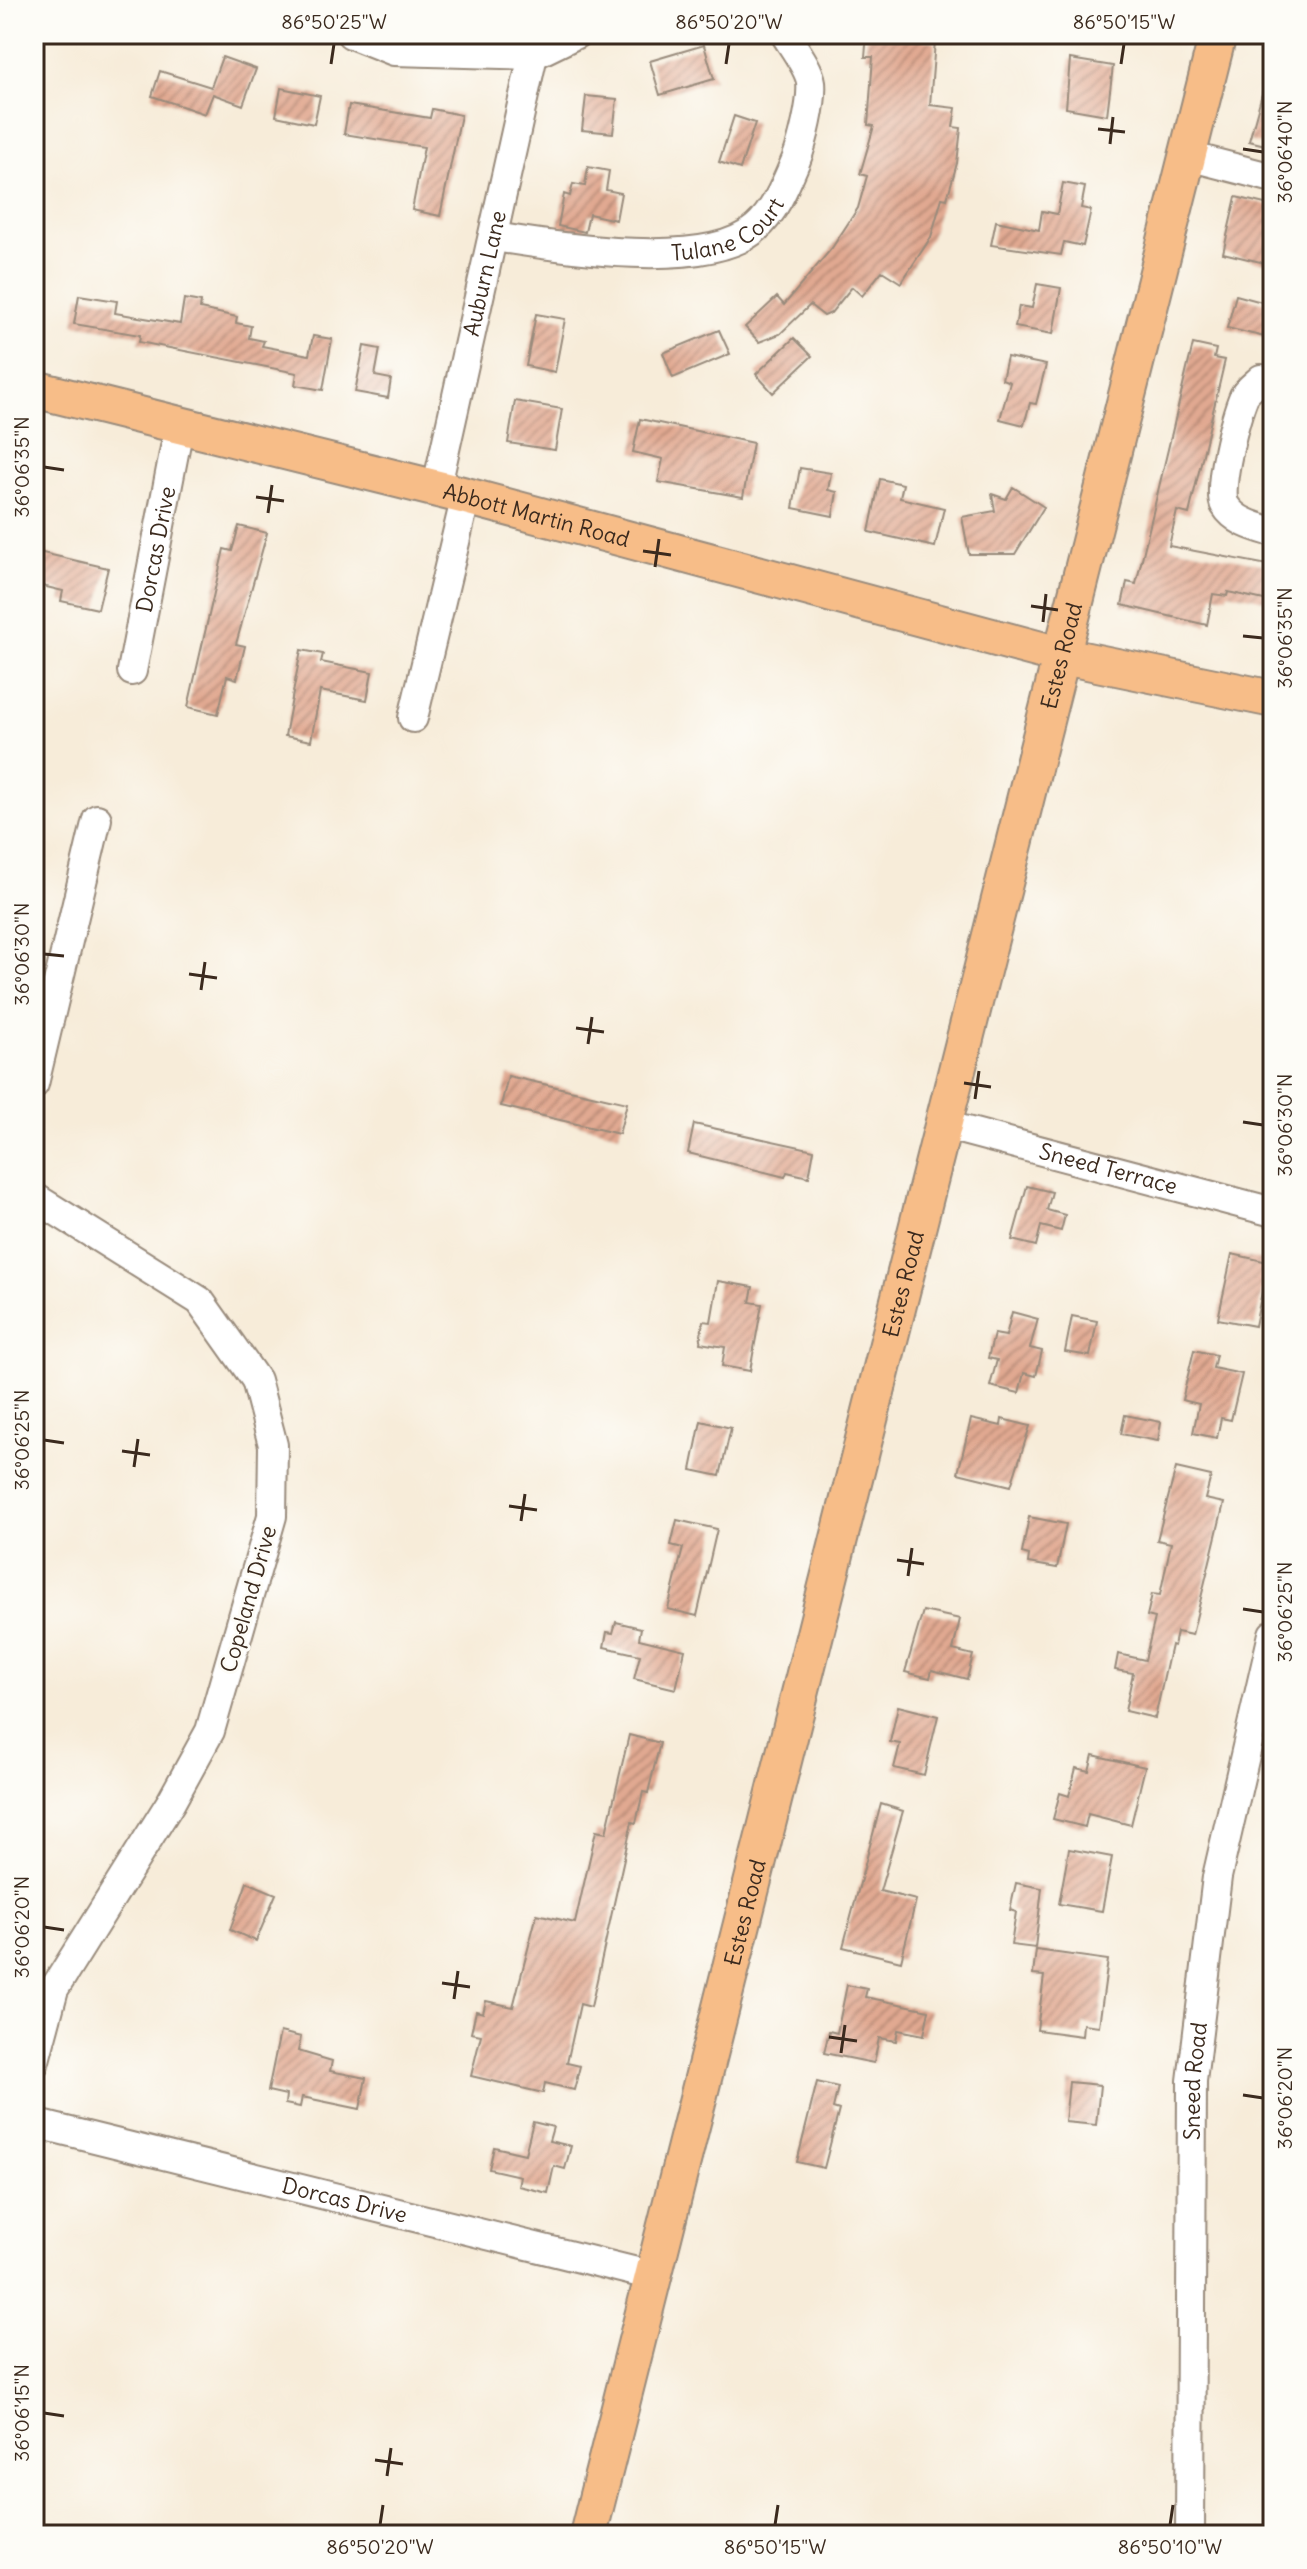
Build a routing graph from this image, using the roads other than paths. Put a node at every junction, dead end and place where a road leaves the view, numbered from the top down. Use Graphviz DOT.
graph roads {
  1 [pos="351,34"];
  2 [pos="576,34"];
  3 [pos="785,34"];
  4 [pos="1218,34"];
  5 [pos="396,43"];
  6 [pos="533,55"];
  7 [pos="1188,156"];
  8 [pos="1273,178"];
  9 [pos="495,237"];
  10 [pos="1261,379"];
  11 [pos="34,389"];
  12 [pos="179,427"];
  13 [pos="451,493"];
  14 [pos="1273,532"];
  15 [pos="1063,656"];
  16 [pos="132,671"];
  17 [pos="1273,699"];
  18 [pos="413,718"];
  19 [pos="97,819"];
  20 [pos="34,1084"];
  21 [pos="944,1125"];
  22 [pos="34,1197"];
  23 [pos="1273,1212"];
  24 [pos="1273,1634"];
  25 [pos="34,2064"];
  26 [pos="34,2123"];
  27 [pos="653,2276"];
  28 [pos="588,2535"];
  29 [pos="1190,2535"];
  1 -- 5 [label="street"];
  2 -- 6 [label="street"];
  3 -- 9 [label="street, Tulane Court"];
  4 -- 7 [label="main road, Estes Road"];
  5 -- 6 [label="street"];
  6 -- 9 [label="street, Auburn Lane"];
  7 -- 8 [label="street"];
  7 -- 15 [label="main road, Estes Road"];
  9 -- 13 [label="street, Auburn Lane"];
  10 -- 14 [label="street"];
  11 -- 12 [label="main road, Abbott Martin Road"];
  12 -- 13 [label="main road, Abbott Martin Road"];
  12 -- 16 [label="street, Dorcas Drive"];
  13 -- 15 [label="main road, Abbott Martin Road"];
  13 -- 18 [label="street, Auburn Lane"];
  15 -- 17 [label="main road, Abbott Martin Road"];
  15 -- 21 [label="main road, Estes Road"];
  19 -- 20 [label="street"];
  21 -- 23 [label="street, Sneed Terrace"];
  21 -- 27 [label="main road, Estes Road"];
  22 -- 25 [label="street, Copeland Drive"];
  24 -- 29 [label="street, Sneed Road"];
  26 -- 27 [label="street, Dorcas Drive"];
  27 -- 28 [label="main road, Estes Road"];
}
